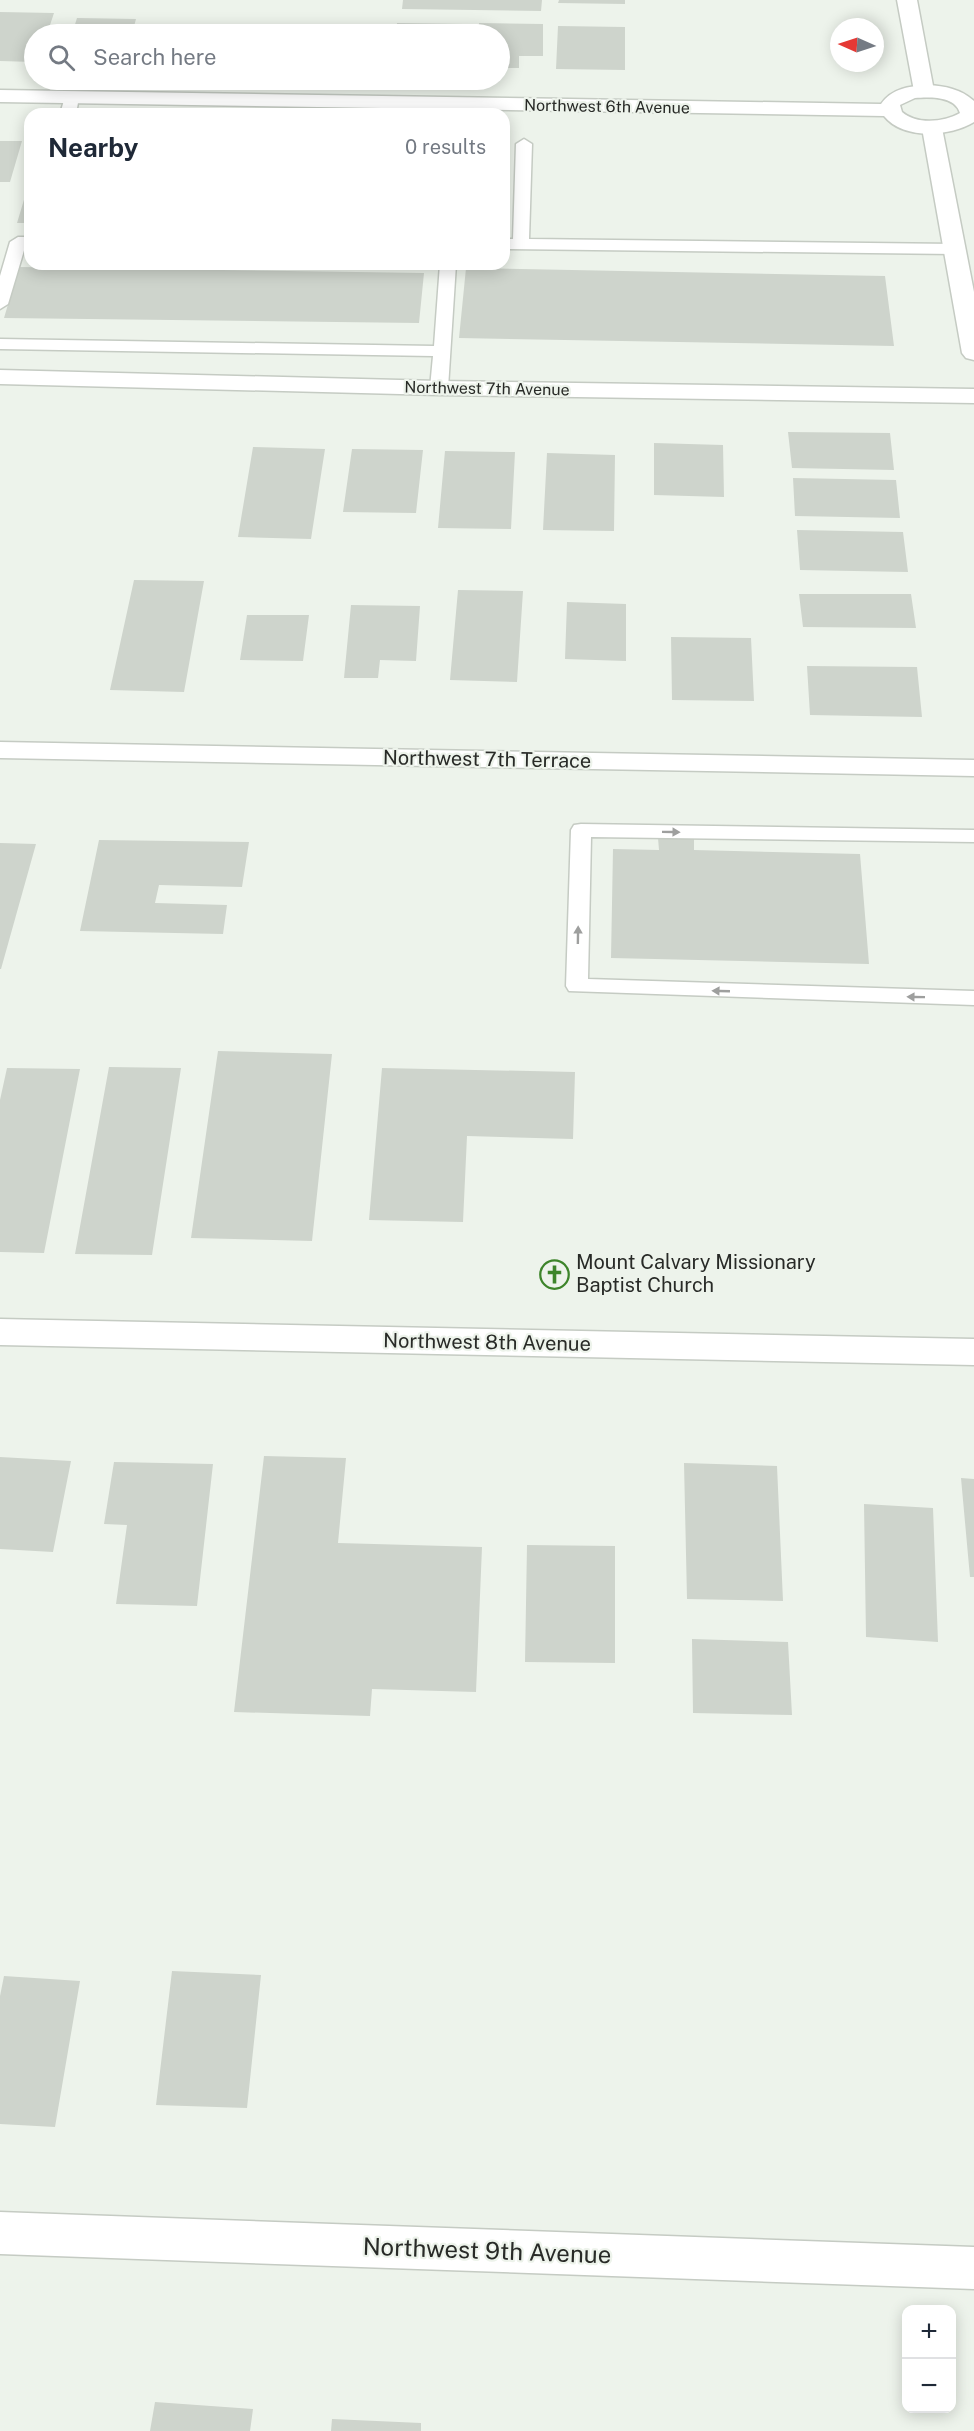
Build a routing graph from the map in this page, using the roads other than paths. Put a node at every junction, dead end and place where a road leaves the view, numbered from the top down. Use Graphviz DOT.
graph roads {
  1 [pos="907,0"];
  2 [pos="924,91"];
  3 [pos="0,96"];
  4 [pos="70,106"];
  5 [pos="480,108"];
  6 [pos="510,108"];
  7 [pos="890,110"];
  8 [pos="973,111"];
  9 [pos="932,128"];
  10 [pos="524,144"];
  11 [pos="24,242"];
  12 [pos="510,244"];
  13 [pos="521,245"];
  14 [pos="955,249"];
  15 [pos="448,270"];
  16 [pos="0,304"];
  17 [pos="973,342"];
  18 [pos="0,344"];
  19 [pos="443,351"];
  20 [pos="0,377"];
  21 [pos="439,388"];
  22 [pos="974,396"];
  23 [pos="0,750"];
  24 [pos="974,768"];
  25 [pos="974,836"];
  26 [pos="974,998"];
  27 [pos="0,1332"];
  28 [pos="974,1352"];
  29 [pos="0,2233"];
  30 [pos="974,2268"];
  1 -- 2 [label="street"];
  2 -- 7 [label="street"];
  2 -- 8 [label="street"];
  3 -- 4 [label="street, Northwest 6th Avenue"];
  4 -- 5 [label="street, Northwest 6th Avenue"];
  6 -- 7 [label="street, Northwest 6th Avenue"];
  7 -- 9 [label="street"];
  8 -- 9 [label="street"];
  9 -- 14 [label="street"];
  10 -- 13 [label="lane"];
  11 -- 16 [label="lane"];
  12 -- 13 [label="lane"];
  13 -- 14 [label="lane"];
  14 -- 17 [label="street"];
  15 -- 19 [label="lane"];
  18 -- 19 [label="lane"];
  19 -- 21 [label="lane"];
  20 -- 21 [label="street, Northwest 7th Avenue"];
  21 -- 22 [label="street, Northwest 7th Avenue"];
  23 -- 24 [label="street, Northwest 7th Terrace"];
  26 -- 25 [label="lane, one-way"];
  27 -- 28 [label="street, Northwest 8th Avenue"];
  29 -- 30 [label="street, Northwest 9th Avenue"];
}
